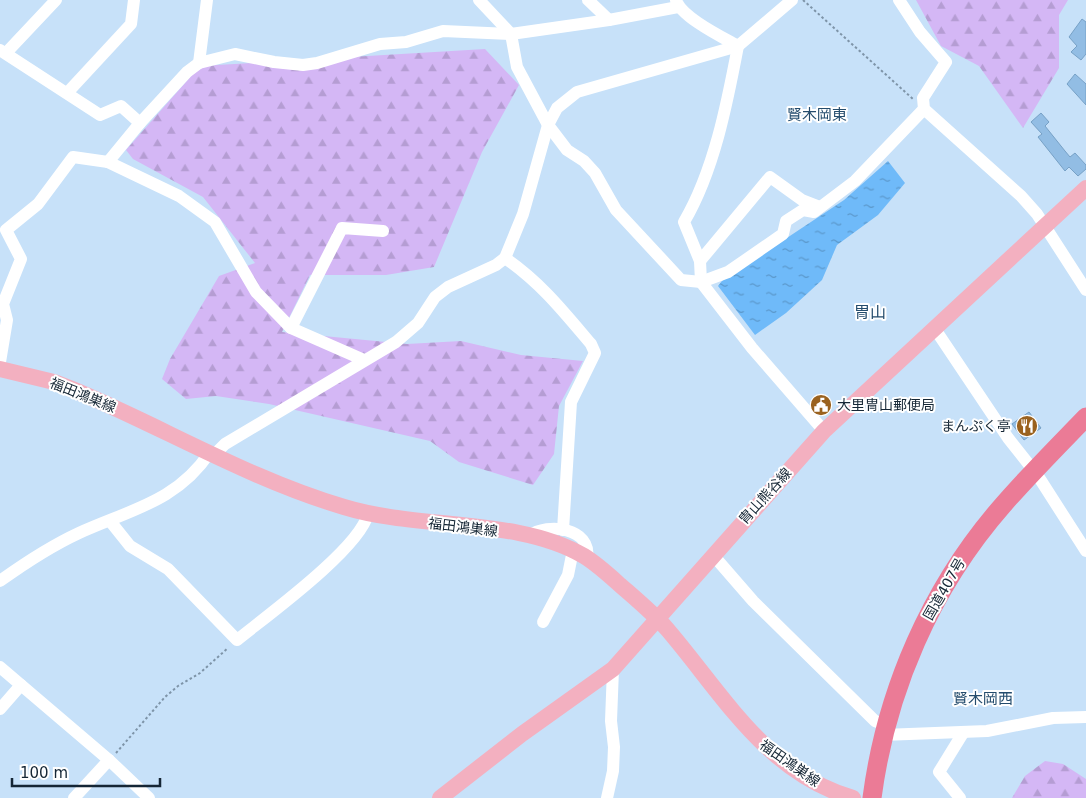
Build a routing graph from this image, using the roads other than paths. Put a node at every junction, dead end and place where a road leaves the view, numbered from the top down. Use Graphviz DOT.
graph roads {
  1 [pos="56,0"];
  2 [pos="134,0"];
  3 [pos="207,0"];
  4 [pos="479,0"];
  5 [pos="588,0"];
  6 [pos="792,0"];
  7 [pos="899,0"];
  8 [pos="677,4"];
  9 [pos="609,20"];
  10 [pos="511,34"];
  11 [pos="738,46"];
  12 [pos="3,52"];
  13 [pos="199,63"];
  14 [pos="68,92"];
  15 [pos="924,109"];
  16 [pos="140,123"];
  17 [pos="548,125"];
  18 [pos="108,162"];
  19 [pos="1086,188"];
  20 [pos="820,207"];
  21 [pos="1045,224"];
  22 [pos="384,231"];
  23 [pos="505,258"];
  24 [pos="700,261"];
  25 [pos="701,282"];
  26 [pos="1086,290"];
  27 [pos="291,328"];
  28 [pos="935,329"];
  29 [pos="364,360"];
  30 [pos="0,362"];
  31 [pos="0,369"];
  32 [pos="1086,417"];
  33 [pos="824,431"];
  34 [pos="212,454"];
  35 [pos="1034,471"];
  36 [pos="368,514"];
  37 [pos="110,521"];
  38 [pos="563,530"];
  39 [pos="529,536"];
  40 [pos="1086,551"];
  41 [pos="580,554"];
  42 [pos="713,555"];
  43 [pos="0,581"];
  44 [pos="657,618"];
  45 [pos="544,622"];
  46 [pos="0,667"];
  47 [pos="613,669"];
  48 [pos="21,685"];
  49 [pos="0,709"];
  50 [pos="1086,718"];
  51 [pos="884,730"];
  52 [pos="963,733"];
  53 [pos="109,760"];
  54 [pos="74,798"];
  55 [pos="149,798"];
  56 [pos="440,798"];
  57 [pos="607,798"];
  58 [pos="852,798"];
  59 [pos="872,798"];
  60 [pos="960,798"];
  1 -- 12 [label="street"];
  2 -- 14 [label="street"];
  3 -- 13 [label="street"];
  4 -- 10 [label="street"];
  5 -- 9 [label="street"];
  6 -- 11 [label="street"];
  7 -- 15 [label="street"];
  8 -- 9 [label="street"];
  8 -- 11 [label="street"];
  9 -- 10 [label="street"];
  10 -- 13 [label="street"];
  10 -- 17 [label="street"];
  11 -- 17 [label="street"];
  11 -- 24 [label="street"];
  12 -- 14 [label="street"];
  13 -- 16 [label="street"];
  14 -- 16 [label="street"];
  15 -- 20 [label="street"];
  15 -- 21 [label="street"];
  16 -- 18 [label="street"];
  17 -- 23 [label="street"];
  17 -- 25 [label="street"];
  18 -- 27 [label="street"];
  18 -- 30 [label="street"];
  19 -- 21 [label="main road, 胄山熊谷線"];
  20 -- 24 [label="street"];
  20 -- 25 [label="street"];
  21 -- 26 [label="street"];
  21 -- 28 [label="main road, 胄山熊谷線"];
  22 -- 27 [label="street"];
  23 -- 29 [label="street"];
  23 -- 38 [label="street"];
  24 -- 25 [label="street"];
  25 -- 33 [label="street"];
  27 -- 29 [label="street"];
  28 -- 33 [label="main road, 胄山熊谷線"];
  28 -- 35 [label="street"];
  29 -- 34 [label="street"];
  31 -- 34 [label="main road, 福田鴻巣線"];
  32 -- 35 [label="highway, 国道407号"];
  33 -- 42 [label="main road, 胄山熊谷線"];
  34 -- 36 [label="main road, 福田鴻巣線"];
  34 -- 37 [label="street"];
  35 -- 40 [label="street"];
  35 -- 51 [label="highway, 国道407号"];
  36 -- 37 [label="street"];
  36 -- 39 [label="main road, 福田鴻巣線"];
  37 -- 43 [label="street"];
  38 -- 39 [label="street"];
  38 -- 41 [label="street"];
  39 -- 41 [label="main road, 福田鴻巣線"];
  41 -- 44 [label="main road, 福田鴻巣線"];
  41 -- 45 [label="street"];
  42 -- 44 [label="main road, 胄山熊谷線"];
  42 -- 51 [label="street"];
  44 -- 47 [label="main road, 胄山熊谷線"];
  44 -- 58 [label="main road, 福田鴻巣線"];
  46 -- 48 [label="street"];
  47 -- 56 [label="main road, 胄山熊谷線"];
  47 -- 57 [label="street"];
  48 -- 49 [label="street"];
  48 -- 53 [label="street"];
  50 -- 52 [label="street"];
  51 -- 52 [label="street"];
  51 -- 59 [label="highway, 国道407号"];
  52 -- 60 [label="street"];
  53 -- 54 [label="street"];
  53 -- 55 [label="street"];
}
